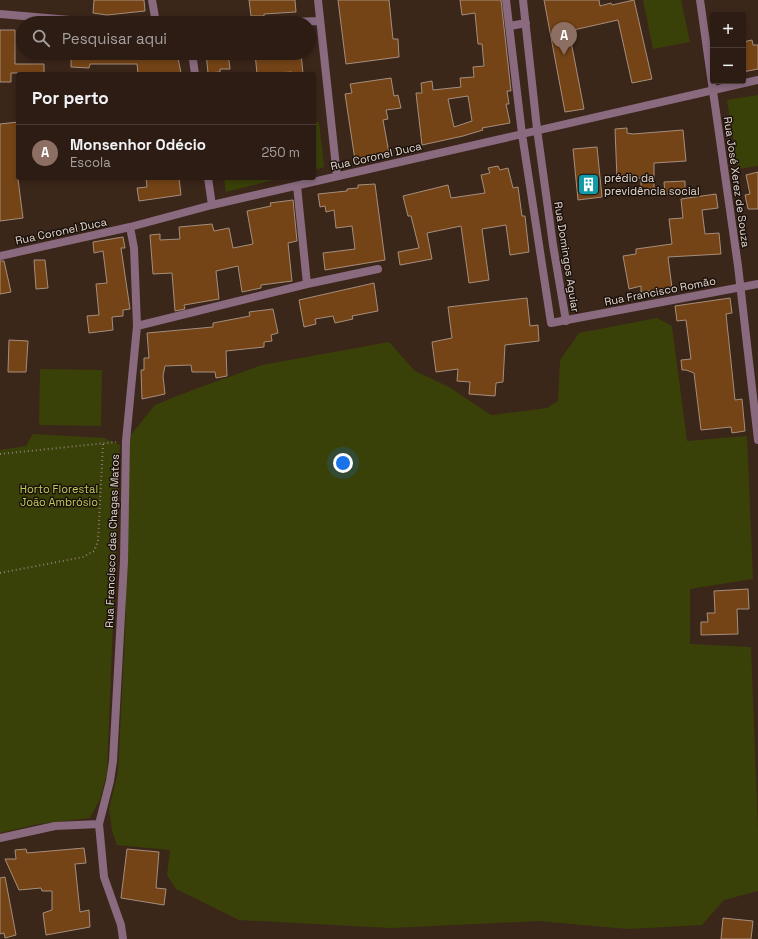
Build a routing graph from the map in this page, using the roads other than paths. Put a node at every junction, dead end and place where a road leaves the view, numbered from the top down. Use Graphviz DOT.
graph roads {
  1 [pos="152,0"];
  2 [pos="318,0"];
  3 [pos="506,0"];
  4 [pos="523,0"];
  5 [pos="700,0"];
  6 [pos="0,14"];
  7 [pos="24,16"];
  8 [pos="155,16"];
  9 [pos="316,21"];
  10 [pos="320,21"];
  11 [pos="526,23"];
  12 [pos="510,26"];
  13 [pos="193,60"];
  14 [pos="195,72"];
  15 [pos="758,80"];
  16 [pos="712,91"];
  17 [pos="537,129"];
  18 [pos="522,134"];
  19 [pos="337,176"];
  20 [pos="208,180"];
  21 [pos="297,186"];
  22 [pos="212,204"];
  23 [pos="130,227"];
  24 [pos="553,245"];
  25 [pos="538,248"];
  26 [pos="0,256"];
  27 [pos="378,268"];
  28 [pos="307,284"];
  29 [pos="758,284"];
  30 [pos="741,287"];
  31 [pos="566,321"];
  32 [pos="137,326"];
  33 [pos="758,440"];
  34 [pos="99,824"];
  35 [pos="0,838"];
  36 [pos="123,939"];
  1 -- 8 [label="street"];
  2 -- 10 [label="street"];
  3 -- 12 [label="street, Rua Domingos Aguiar"];
  4 -- 11 [label="street, Rua Domingos Aguiar"];
  5 -- 16 [label="street, Rua José Xerez de Souza"];
  6 -- 7 [label="street"];
  9 -- 10 [label="street"];
  10 -- 19 [label="street"];
  11 -- 12 [label="street"];
  11 -- 17 [label="street, Rua Domingos Aguiar"];
  12 -- 18 [label="street, Rua Domingos Aguiar"];
  13 -- 14 [label="street"];
  15 -- 16 [label="street, Rua Coronel Duca"];
  16 -- 17 [label="street, Rua Coronel Duca"];
  16 -- 30 [label="street, Rua José Xerez de Souza"];
  17 -- 18 [label="street, Rua Coronel Duca"];
  17 -- 24 [label="street, Rua Domingos Aguiar"];
  18 -- 19 [label="street, Rua Coronel Duca"];
  18 -- 25 [label="street, Rua Domingos Aguiar"];
  19 -- 21 [label="street, Rua Coronel Duca"];
  20 -- 22 [label="street"];
  21 -- 22 [label="street, Rua Coronel Duca"];
  21 -- 28 [label="street"];
  22 -- 23 [label="street, Rua Coronel Duca"];
  23 -- 26 [label="street, Rua Coronel Duca"];
  23 -- 32 [label="street, Rua Francisco das Chagas Matos"];
  24 -- 25 [label="street"];
  24 -- 31 [label="street, Rua Domingos Aguiar"];
  25 -- 31 [label="street, Rua Domingos Aguiar"];
  27 -- 28 [label="street"];
  28 -- 32 [label="street"];
  29 -- 30 [label="street, Rua Francisco Romão"];
  30 -- 31 [label="street, Rua Francisco Romão"];
  30 -- 33 [label="street, Rua José Xerez de Souza"];
  32 -- 34 [label="street, Rua Francisco das Chagas Matos"];
  34 -- 35 [label="street"];
  34 -- 36 [label="street, Rua Francisco das Chagas Matos"];
}
